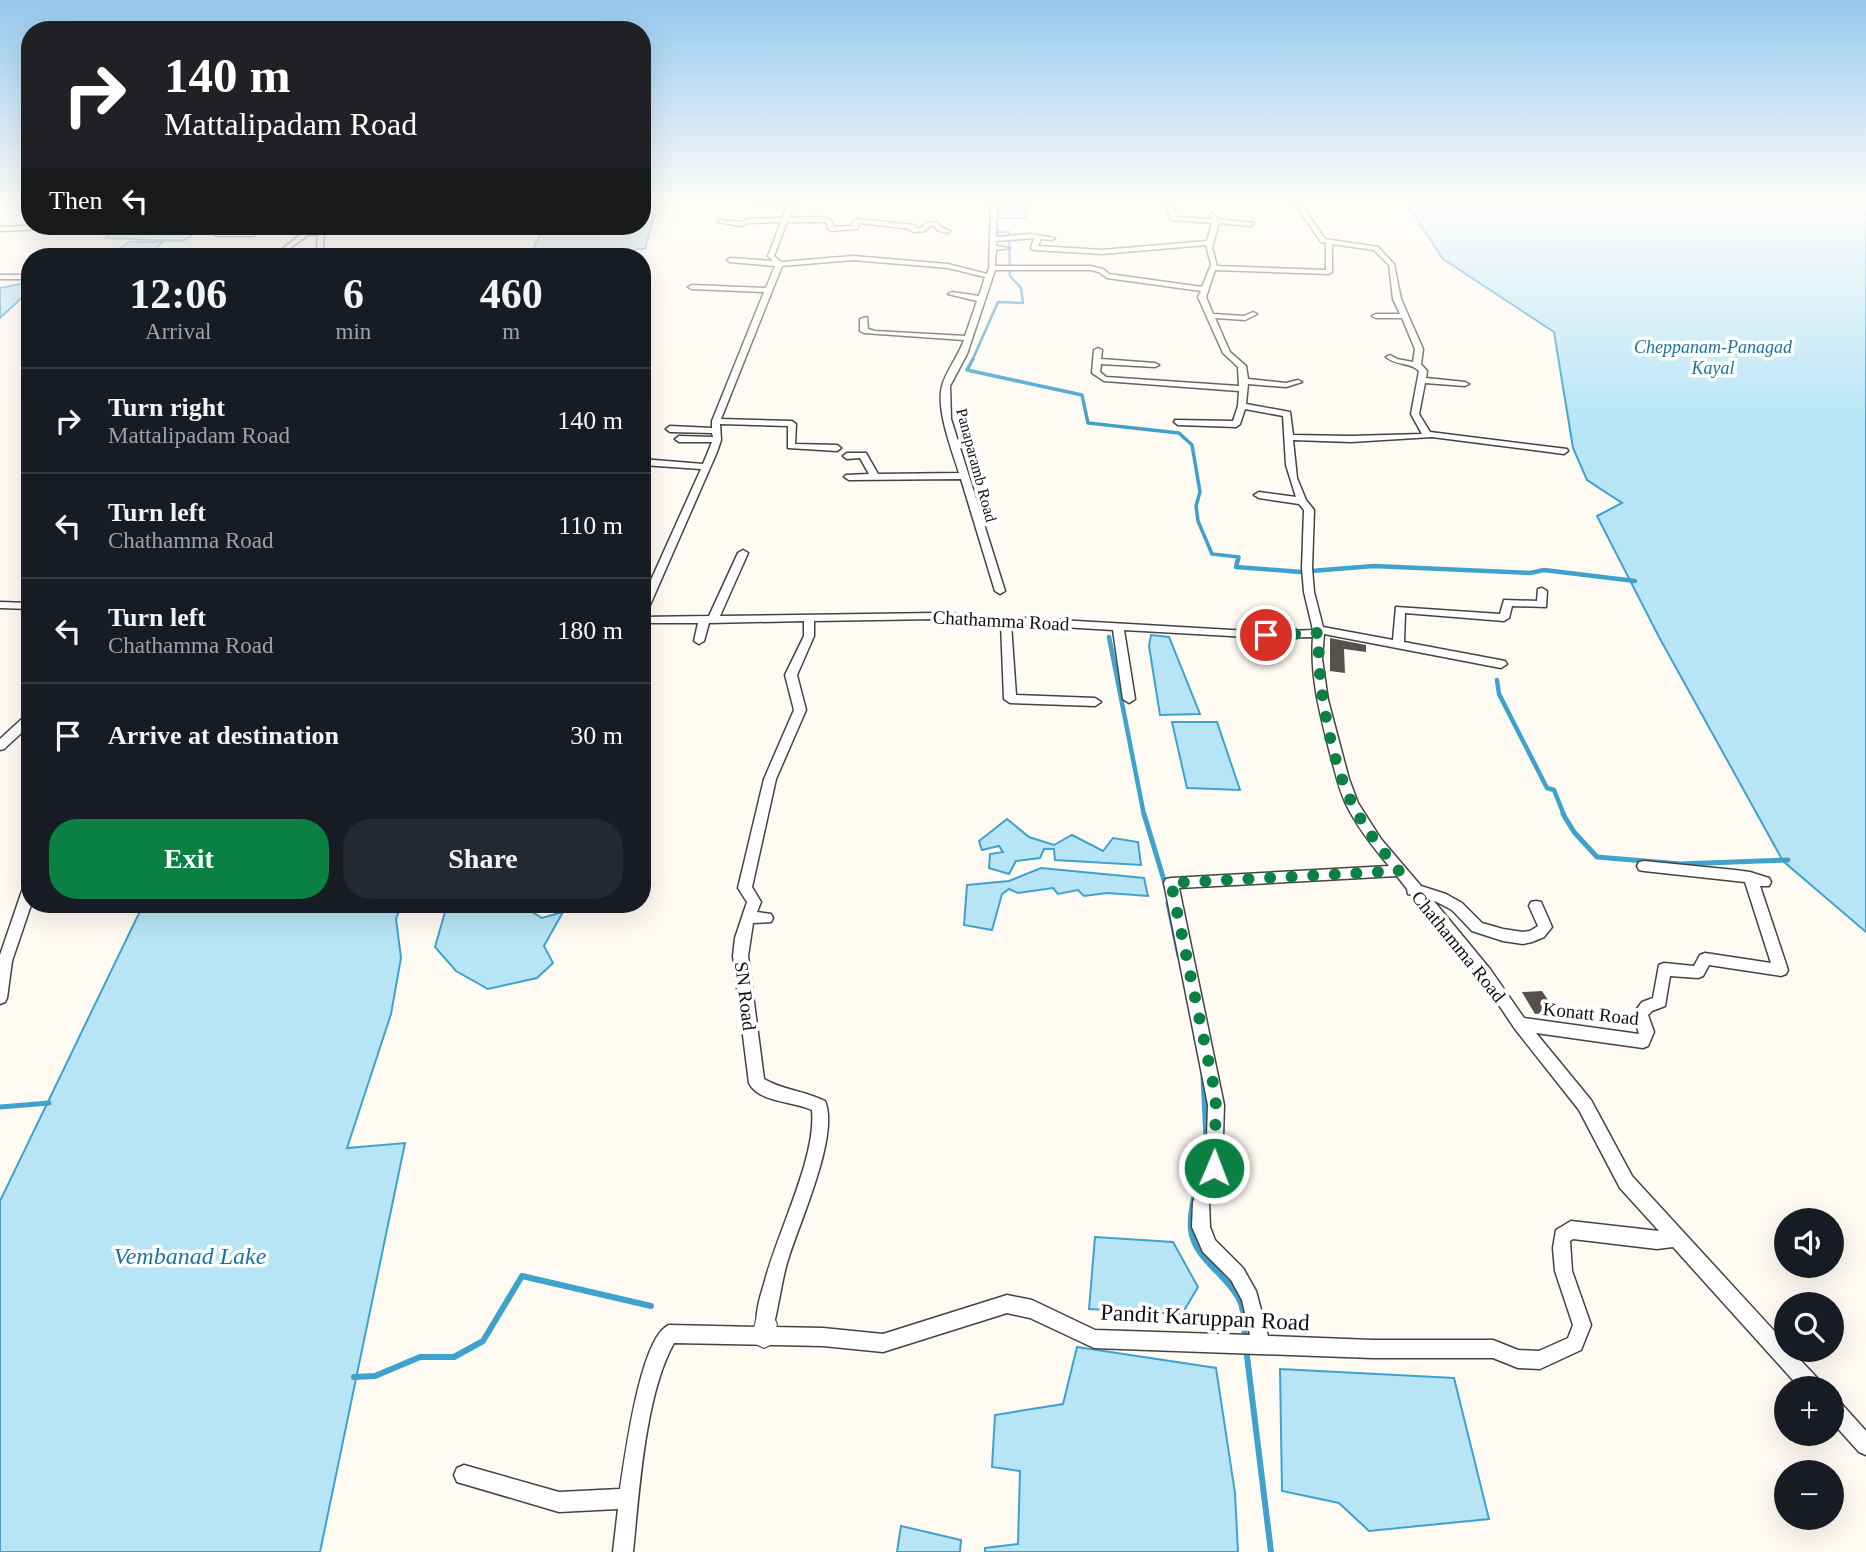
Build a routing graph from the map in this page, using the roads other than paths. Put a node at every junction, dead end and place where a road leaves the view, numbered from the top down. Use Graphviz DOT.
graph roads {
  1 [pos="775,275"];
  2 [pos="965,275"];
  3 [pos="989,275"];
  4 [pos="1106,275"];
  5 [pos="1210,275"];
  6 [pos="1392,275"];
  7 [pos="0,277"];
  8 [pos="21,277"];
  9 [pos="958,282"];
  10 [pos="692,287"];
  11 [pos="1205,289"];
  12 [pos="770,290"];
  13 [pos="952,294"];
  14 [pos="981,299"];
  15 [pos="1253,314"];
  16 [pos="1211,316"];
  17 [pos="1376,316"];
  18 [pos="1404,316"];
  19 [pos="864,319"];
  20 [pos="968,338"];
  21 [pos="1098,350"];
  22 [pos="1227,353"];
  23 [pos="1241,353"];
  24 [pos="1390,357"];
  25 [pos="1097,361"];
  26 [pos="1155,365"];
  27 [pos="1418,365"];
  28 [pos="1422,380"];
  29 [pos="1298,382"];
  30 [pos="1465,384"];
  31 [pos="1242,385"];
  32 [pos="1242,406"];
  33 [pos="1178,422"];
  34 [pos="670,429"];
  35 [pos="716,431"];
  36 [pos="1427,434"];
  37 [pos="1289,437"];
  38 [pos="679,439"];
  39 [pos="837,448"];
  40 [pos="1564,451"];
  41 [pos="847,456"];
  42 [pos="651,463"];
  43 [pos="705,467"];
  44 [pos="875,476"];
  45 [pos="964,476"];
  46 [pos="849,477"];
  47 [pos="1259,495"];
  48 [pos="1301,501"];
  49 [pos="743,553"];
  50 [pos="651,591"];
  51 [pos="999,591"];
  52 [pos="1542,591"];
  53 [pos="0,605"];
  54 [pos="21,606"];
  55 [pos="810,619"];
  56 [pos="651,620"];
  57 [pos="1006,620"];
  58 [pos="708,621"];
  59 [pos="1118,625"];
  60 [pos="1318,631"];
  61 [pos="699,641"];
  62 [pos="1398,644"];
  63 [pos="1501,664"];
  64 [pos="1129,699"];
  65 [pos="1095,702"];
  66 [pos="21,726"];
  67 [pos="0,746"];
  68 [pos="1644,866"];
  69 [pos="1399,871"];
  70 [pos="1413,890"];
  71 [pos="1536,906"];
  72 [pos="21,913"];
  73 [pos="748,917"];
  74 [pos="766,918"];
  75 [pos="0,998"];
  76 [pos="1520,1024"];
  77 [pos="1675,1238"];
  78 [pos="764,1330"];
  79 [pos="1260,1345"];
  80 [pos="1802,1376"];
  81 [pos="1844,1421"];
  82 [pos="1866,1445"];
  83 [pos="464,1475"];
  84 [pos="629,1499"];
  85 [pos="623,1552"];
  1 -- 12 [label="street"];
  2 -- 9 [label="street"];
  3 -- 14 [label="street, Panaparamb Road"];
  4 -- 11 [label="street"];
  5 -- 11 [label="street"];
  6 -- 18 [label="street"];
  7 -- 8 [label="street"];
  10 -- 12 [label="street"];
  11 -- 16 [label="street"];
  12 -- 35 [label="street"];
  13 -- 14 [label="street"];
  14 -- 20 [label="street, Panaparamb Road"];
  15 -- 16 [label="street"];
  16 -- 22 [label="street"];
  17 -- 18 [label="street"];
  18 -- 27 [label="street"];
  19 -- 20 [label="street"];
  20 -- 45 [label="street, Panaparamb Road"];
  21 -- 25 [label="street"];
  22 -- 23 [label="street"];
  22 -- 31 [label="street"];
  24 -- 27 [label="street"];
  25 -- 26 [label="street"];
  25 -- 31 [label="street"];
  27 -- 28 [label="street"];
  28 -- 30 [label="street"];
  28 -- 36 [label="street"];
  29 -- 31 [label="street"];
  31 -- 32 [label="street"];
  32 -- 33 [label="street"];
  32 -- 37 [label="street"];
  34 -- 35 [label="street"];
  35 -- 38 [label="street"];
  35 -- 39 [label="street"];
  35 -- 43 [label="street"];
  36 -- 37 [label="street"];
  36 -- 40 [label="street"];
  37 -- 48 [label="street"];
  41 -- 44 [label="street"];
  42 -- 43 [label="street"];
  43 -- 50 [label="street"];
  44 -- 45 [label="street"];
  44 -- 46 [label="street"];
  45 -- 51 [label="street, Panaparamb Road"];
  47 -- 48 [label="street"];
  48 -- 60 [label="street"];
  49 -- 58 [label="street"];
  52 -- 62 [label="street"];
  53 -- 54 [label="street"];
  55 -- 57 [label="street, Chathamma Road"];
  55 -- 58 [label="street, Chathamma Road"];
  55 -- 73 [label="street, SN Road"];
  56 -- 58 [label="street, Chathamma Road"];
  57 -- 59 [label="street, Chathamma Road"];
  57 -- 65 [label="street"];
  58 -- 61 [label="street"];
  59 -- 60 [label="street, Chathamma Road"];
  59 -- 64 [label="street"];
  60 -- 62 [label="street"];
  60 -- 69 [label="street, Chathamma Road"];
  62 -- 63 [label="street"];
  66 -- 67 [label="street"];
  68 -- 76 [label="street, Konatt Road"];
  69 -- 70 [label="street, Chathamma Road"];
  69 -- 79 [label="street"];
  70 -- 71 [label="street"];
  70 -- 76 [label="street, Chathamma Road"];
  72 -- 75 [label="street"];
  73 -- 74 [label="street"];
  73 -- 78 [label="street, SN Road"];
  76 -- 77 [label="street, Chathamma Road"];
  77 -- 79 [label="street, Pandit Karuppan Road"];
  77 -- 80 [label="street, Chathamma Road"];
  78 -- 79 [label="street, Pandit Karuppan Road"];
  78 -- 84 [label="street, Pandit Karuppan Road"];
  81 -- 82 [label="street"];
  83 -- 84 [label="street"];
  84 -- 85 [label="street, Pandit Karuppan Road"];
}
